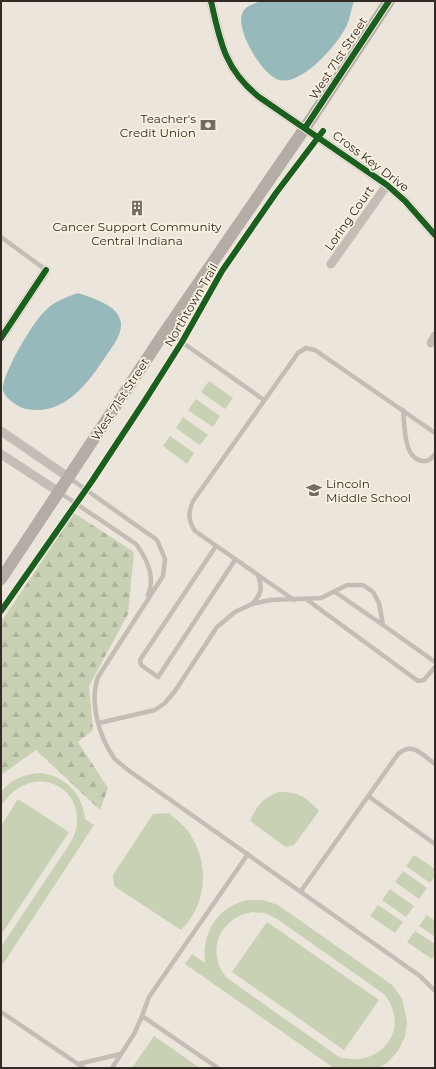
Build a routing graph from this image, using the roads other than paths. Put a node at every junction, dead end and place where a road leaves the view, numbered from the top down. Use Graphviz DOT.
graph roads {
  1 [pos="211,1"];
  2 [pos="389,1"];
  3 [pos="305,128"];
  4 [pos="387,186"];
  5 [pos="435,235"];
  6 [pos="1,237"];
  7 [pos="331,264"];
  8 [pos="46,270"];
  9 [pos="166,331"];
  10 [pos="1,338"];
  11 [pos="264,400"];
  12 [pos="403,410"];
  13 [pos="1,431"];
  14 [pos="435,433"];
  15 [pos="1,454"];
  16 [pos="435,454"];
  17 [pos="68,477"];
  18 [pos="59,492"];
  19 [pos="216,546"];
  20 [pos="235,560"];
  21 [pos="258,575"];
  22 [pos="1,579"];
  23 [pos="335,592"];
  24 [pos="306,599"];
  25 [pos="294,600"];
  26 [pos="252,604"];
  27 [pos="139,613"];
  28 [pos="383,625"];
  29 [pos="435,662"];
  30 [pos="435,667"];
  31 [pos="99,723"];
  32 [pos="435,764"];
  33 [pos="368,796"];
  34 [pos="435,844"];
  35 [pos="248,854"];
  36 [pos="301,891"];
  37 [pos="435,991"];
  38 [pos="1,1012"];
  39 [pos="142,1016"];
  40 [pos="121,1054"];
  41 [pos="78,1064"];
  42 [pos="84,1068"];
  43 [pos="112,1068"];
  44 [pos="218,1068"];
  1 -- 3 [label="street, Cross Key Drive"];
  2 -- 3 [label="main road, West 71st Street"];
  3 -- 4 [label="street, Cross Key Drive"];
  3 -- 9 [label="main road, West 71st Street"];
  4 -- 5 [label="street, Cross Key Drive"];
  4 -- 7 [label="street, Loring Court"];
  6 -- 8 [label="lane"];
  8 -- 10 [label="street"];
  9 -- 11 [label="lane"];
  9 -- 17 [label="main road, West 71st Street"];
  11 -- 12 [label="lane"];
  11 -- 19 [label="lane"];
  12 -- 14 [label="lane"];
  12 -- 16 [label="lane"];
  13 -- 17 [label="street"];
  15 -- 18 [label="street"];
  17 -- 18 [label="main road, West 71st Street"];
  17 -- 27 [label="lane"];
  18 -- 22 [label="main road, West 71st Street"];
  18 -- 27 [label="lane"];
  19 -- 20 [label="lane"];
  19 -- 20 [label="lane"];
  20 -- 21 [label="lane"];
  21 -- 25 [label="lane"];
  21 -- 26 [label="lane"];
  23 -- 24 [label="lane"];
  23 -- 28 [label="lane"];
  23 -- 28 [label="lane"];
  24 -- 25 [label="lane"];
  24 -- 30 [label="lane"];
  25 -- 26 [label="lane"];
  26 -- 31 [label="lane"];
  27 -- 31 [label="lane"];
  28 -- 29 [label="lane"];
  31 -- 35 [label="lane"];
  32 -- 33 [label="lane"];
  33 -- 34 [label="lane"];
  33 -- 36 [label="lane"];
  35 -- 36 [label="lane"];
  35 -- 39 [label="lane"];
  36 -- 37 [label="lane"];
  38 -- 41 [label="lane"];
  39 -- 40 [label="lane"];
  39 -- 44 [label="lane"];
  40 -- 41 [label="lane"];
  40 -- 43 [label="lane"];
  41 -- 42 [label="lane"];
}
